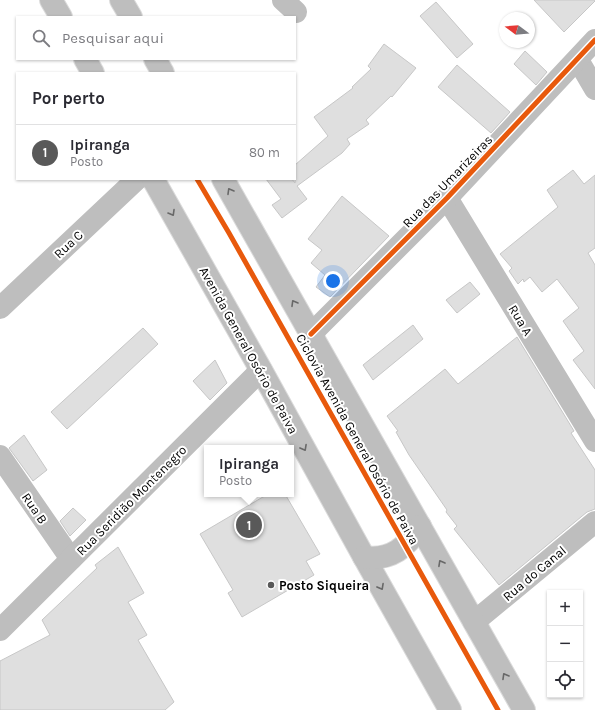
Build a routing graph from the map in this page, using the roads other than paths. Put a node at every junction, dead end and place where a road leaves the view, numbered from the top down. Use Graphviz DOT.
graph roads {
  1 [pos="51,0"];
  2 [pos="121,0"];
  3 [pos="60,16"];
  4 [pos="130,16"];
  5 [pos="595,40"];
  6 [pos="86,60"];
  7 [pos="156,60"];
  8 [pos="578,60"];
  9 [pos="92,72"];
  10 [pos="162,72"];
  11 [pos="595,89"];
  12 [pos="136,180"];
  13 [pos="154,180"];
  14 [pos="224,180"];
  15 [pos="447,198"];
  16 [pos="0,308"];
  17 [pos="312,334"];
  18 [pos="261,370"];
  19 [pos="595,441"];
  20 [pos="0,456"];
  21 [pos="595,522"];
  22 [pos="420,526"];
  23 [pos="364,557"];
  24 [pos="71,559"];
  25 [pos="474,622"];
  26 [pos="0,630"];
  27 [pos="450,710"];
  28 [pos="524,710"];
  1 -- 3 [label="street"];
  2 -- 4 [label="street"];
  5 -- 8 [label="street, Rua das Umarizeiras"];
  6 -- 9 [label="street"];
  7 -- 10 [label="street"];
  8 -- 11 [label="street"];
  8 -- 15 [label="street, Rua das Umarizeiras"];
  12 -- 16 [label="street, Rua C"];
  13 -- 18 [label="street, Avenida General Osório de Paiva, one-way"];
  17 -- 14 [label="street, one-way"];
  15 -- 17 [label="street, Rua das Umarizeiras"];
  15 -- 19 [label="street, Rua A"];
  17 -- 22 [label="street"];
  18 -- 23 [label="street, Avenida General Osório de Paiva, one-way"];
  18 -- 24 [label="street, Rua Seridião Montenegro"];
  20 -- 24 [label="street, Rua B"];
  21 -- 25 [label="street, Rua do Canal"];
  22 -- 23 [label="street"];
  25 -- 22 [label="street, one-way"];
  23 -- 27 [label="street, Avenida General Osório de Paiva, one-way"];
  24 -- 26 [label="street, Rua Seridião Montenegro"];
  28 -- 25 [label="street, one-way"];
}
